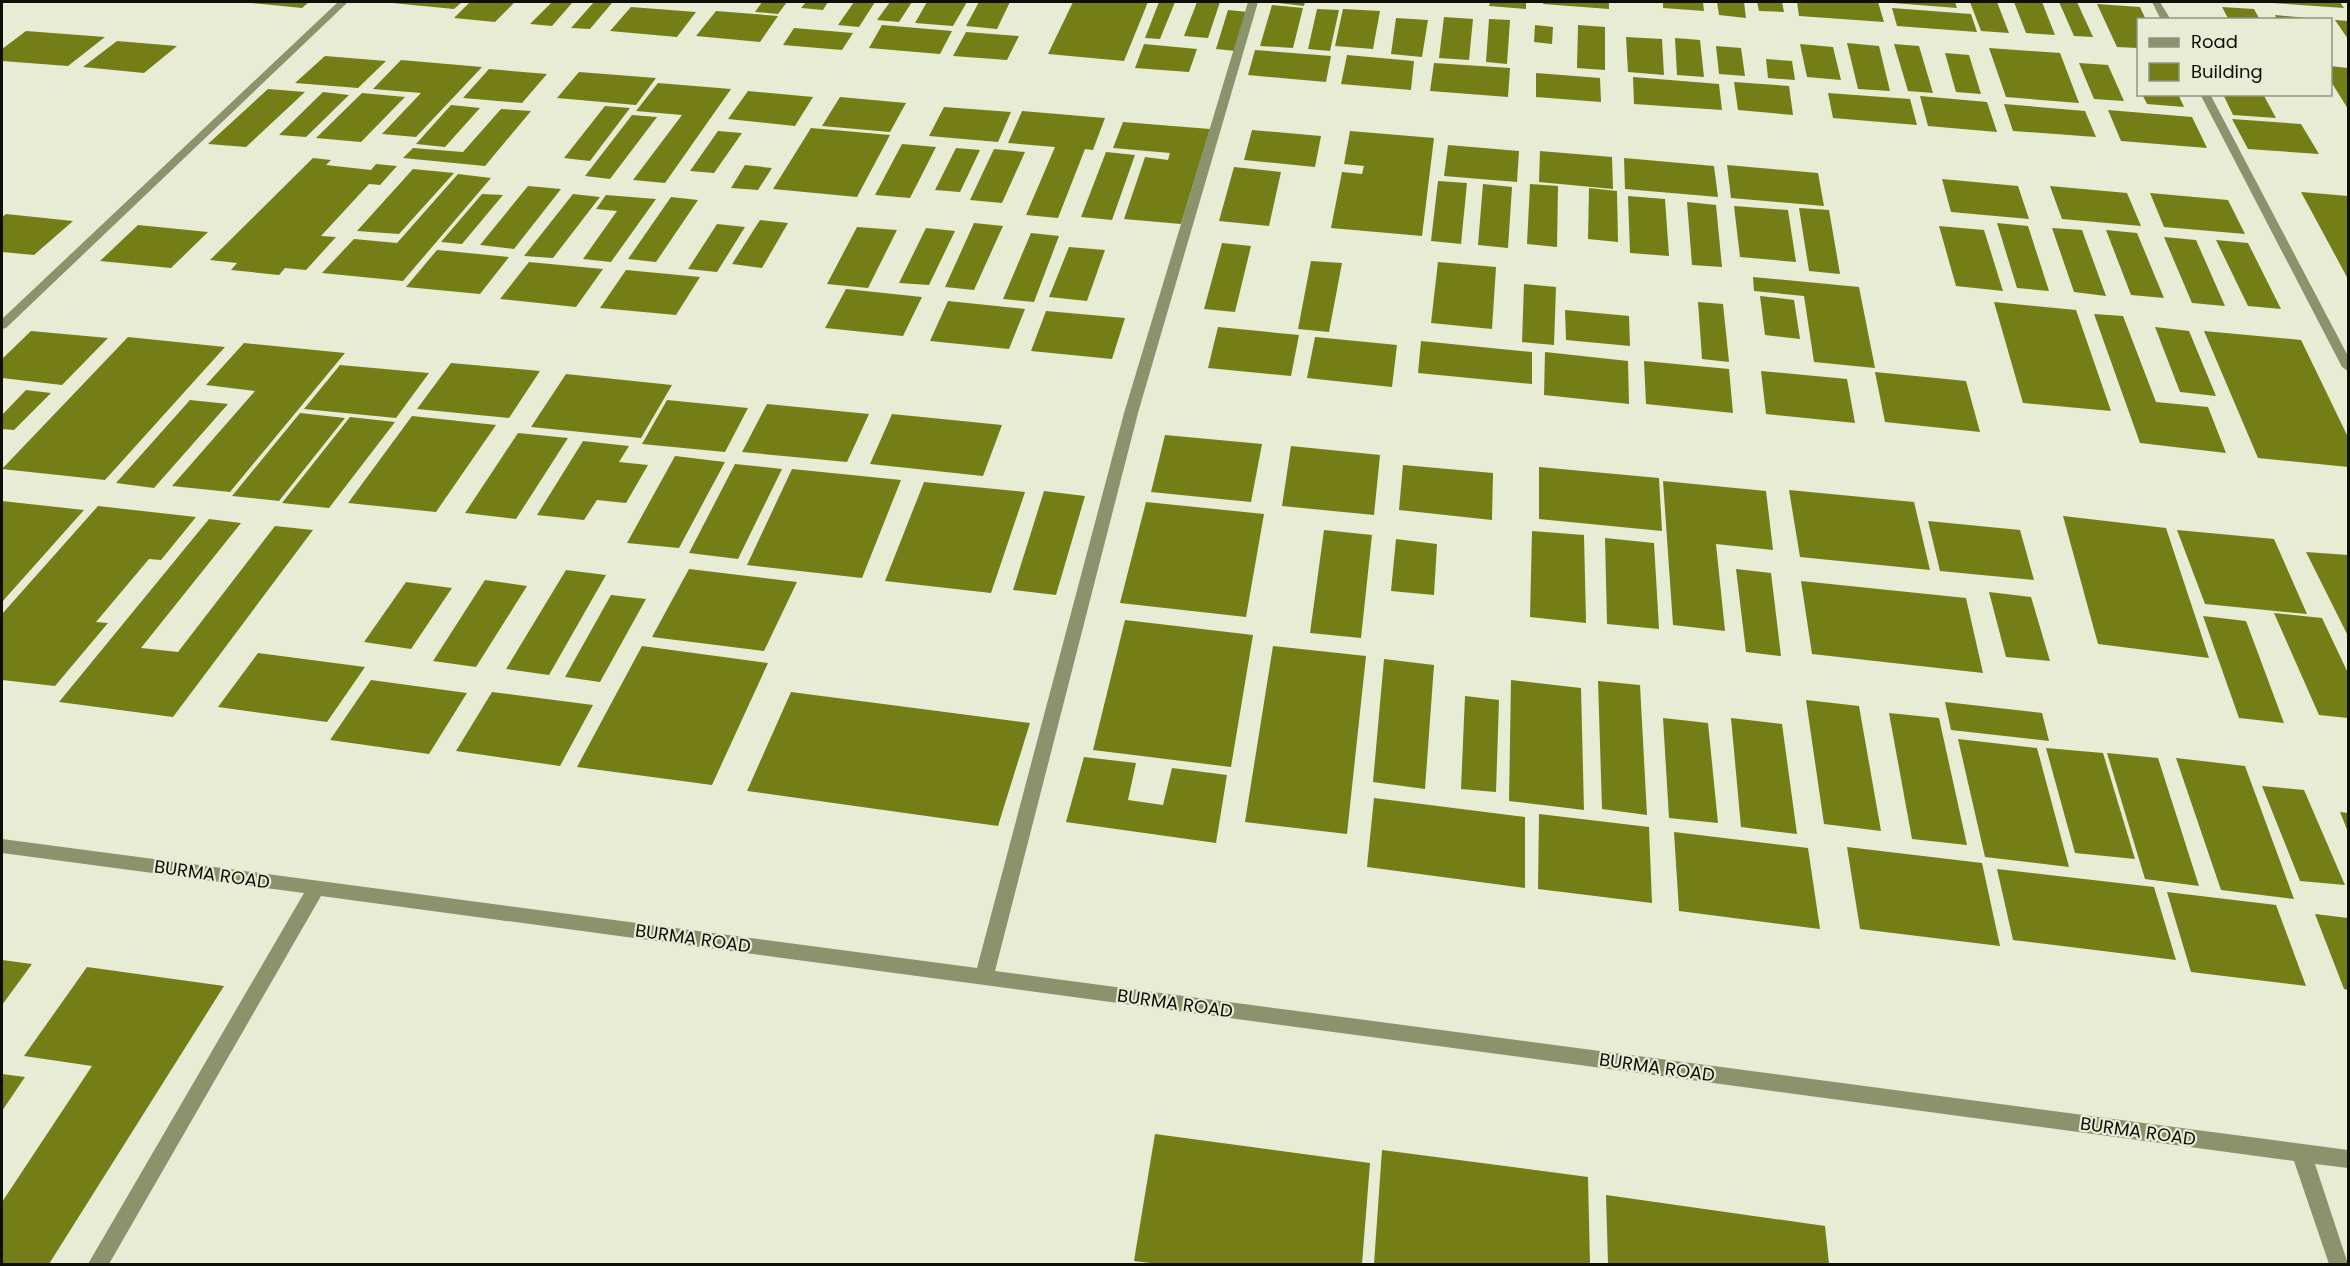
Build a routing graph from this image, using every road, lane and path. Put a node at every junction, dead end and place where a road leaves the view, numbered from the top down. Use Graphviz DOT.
graph roads {
  1 [pos="343,2"];
  2 [pos="1254,2"];
  3 [pos="2156,2"];
  4 [pos="2165,18"];
  5 [pos="2206,96"];
  6 [pos="2,325"];
  7 [pos="2349,367"];
  8 [pos="2,846"];
  9 [pos="316,888"];
  10 [pos="984,977"];
  11 [pos="2301,1152"];
  12 [pos="2349,1159"];
  13 [pos="98,1264"];
  14 [pos="2338,1264"];
  1 -- 6 [label="street"];
  2 -- 10 [label="street"];
  3 -- 4 [label="street"];
  5 -- 7 [label="street"];
  8 -- 9 [label="street, BURMA ROAD"];
  9 -- 10 [label="street, BURMA ROAD"];
  9 -- 13 [label="street"];
  10 -- 11 [label="street, BURMA ROAD"];
  11 -- 12 [label="street, BURMA ROAD"];
  11 -- 14 [label="street"];
}
